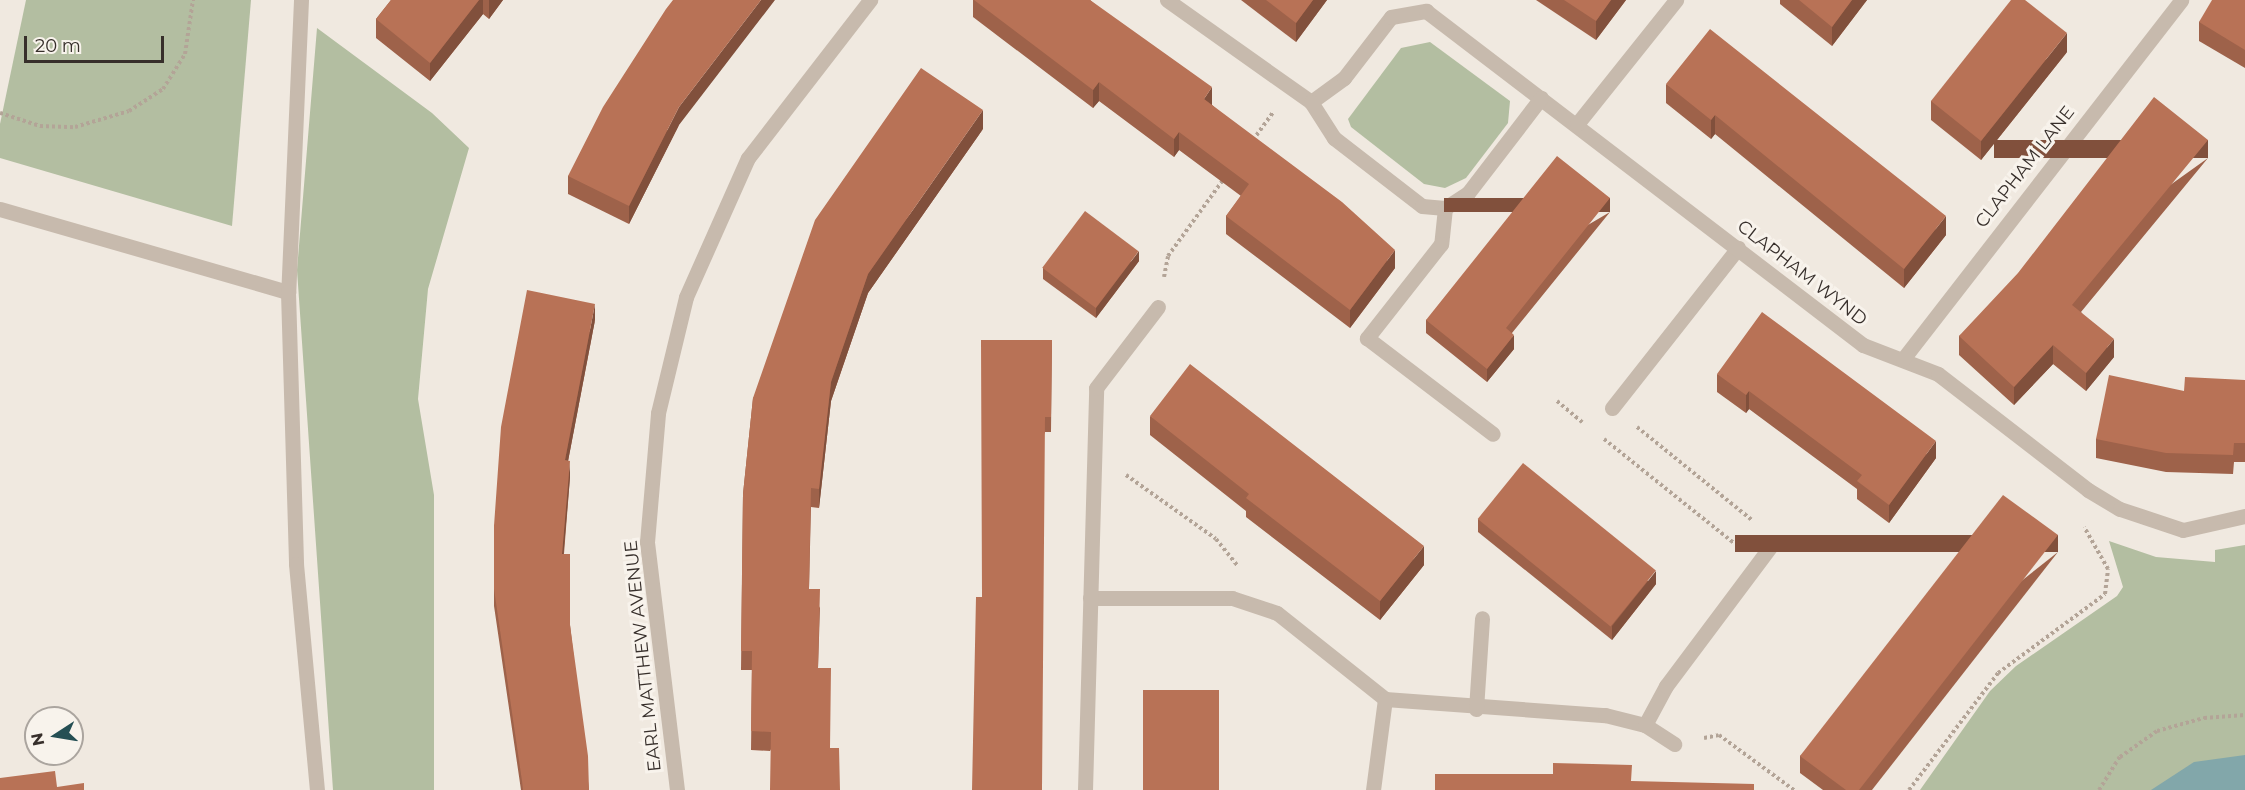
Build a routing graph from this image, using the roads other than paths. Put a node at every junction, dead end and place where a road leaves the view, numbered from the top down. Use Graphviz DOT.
graph roads {
  1 [pos="301,0"];
  2 [pos="870,0"];
  3 [pos="1167,0"];
  4 [pos="1676,0"];
  5 [pos="2181,0"];
  6 [pos="1541,98"];
  7 [pos="1311,102"];
  8 [pos="1577,124"];
  9 [pos="1445,208"];
  10 [pos="0,209"];
  11 [pos="1738,248"];
  12 [pos="288,292"];
  13 [pos="1158,307"];
  14 [pos="1903,359"];
  15 [pos="1612,408"];
  16 [pos="1493,434"];
  17 [pos="2245,516"];
  18 [pos="1773,543"];
  19 [pos="1090,598"];
  20 [pos="1482,618"];
  21 [pos="1385,699"];
  22 [pos="1476,709"];
  23 [pos="1645,725"];
  24 [pos="1674,744"];
  25 [pos="317,790"];
  26 [pos="677,790"];
  27 [pos="1085,790"];
  28 [pos="1372,790"];
  1 -- 12 [label="street"];
  2 -- 26 [label="street, EARL MATTHEW AVENUE"];
  3 -- 7 [label="street"];
  4 -- 8 [label="street"];
  5 -- 14 [label="street, CLAPHAM LANE"];
  6 -- 7 [label="street, CLAPHAM WYND"];
  6 -- 8 [label="street, CLAPHAM WYND"];
  6 -- 9 [label="street"];
  7 -- 9 [label="street"];
  8 -- 11 [label="street, CLAPHAM WYND"];
  9 -- 16 [label="street"];
  10 -- 12 [label="street"];
  11 -- 14 [label="street, CLAPHAM WYND"];
  11 -- 15 [label="street"];
  12 -- 25 [label="street"];
  13 -- 19 [label="street"];
  14 -- 17 [label="street, CLAPHAM WYND"];
  18 -- 23 [label="street"];
  19 -- 21 [label="street"];
  19 -- 27 [label="street"];
  20 -- 22 [label="street"];
  21 -- 22 [label="street"];
  21 -- 28 [label="street"];
  22 -- 23 [label="street"];
  23 -- 24 [label="street"];
}
